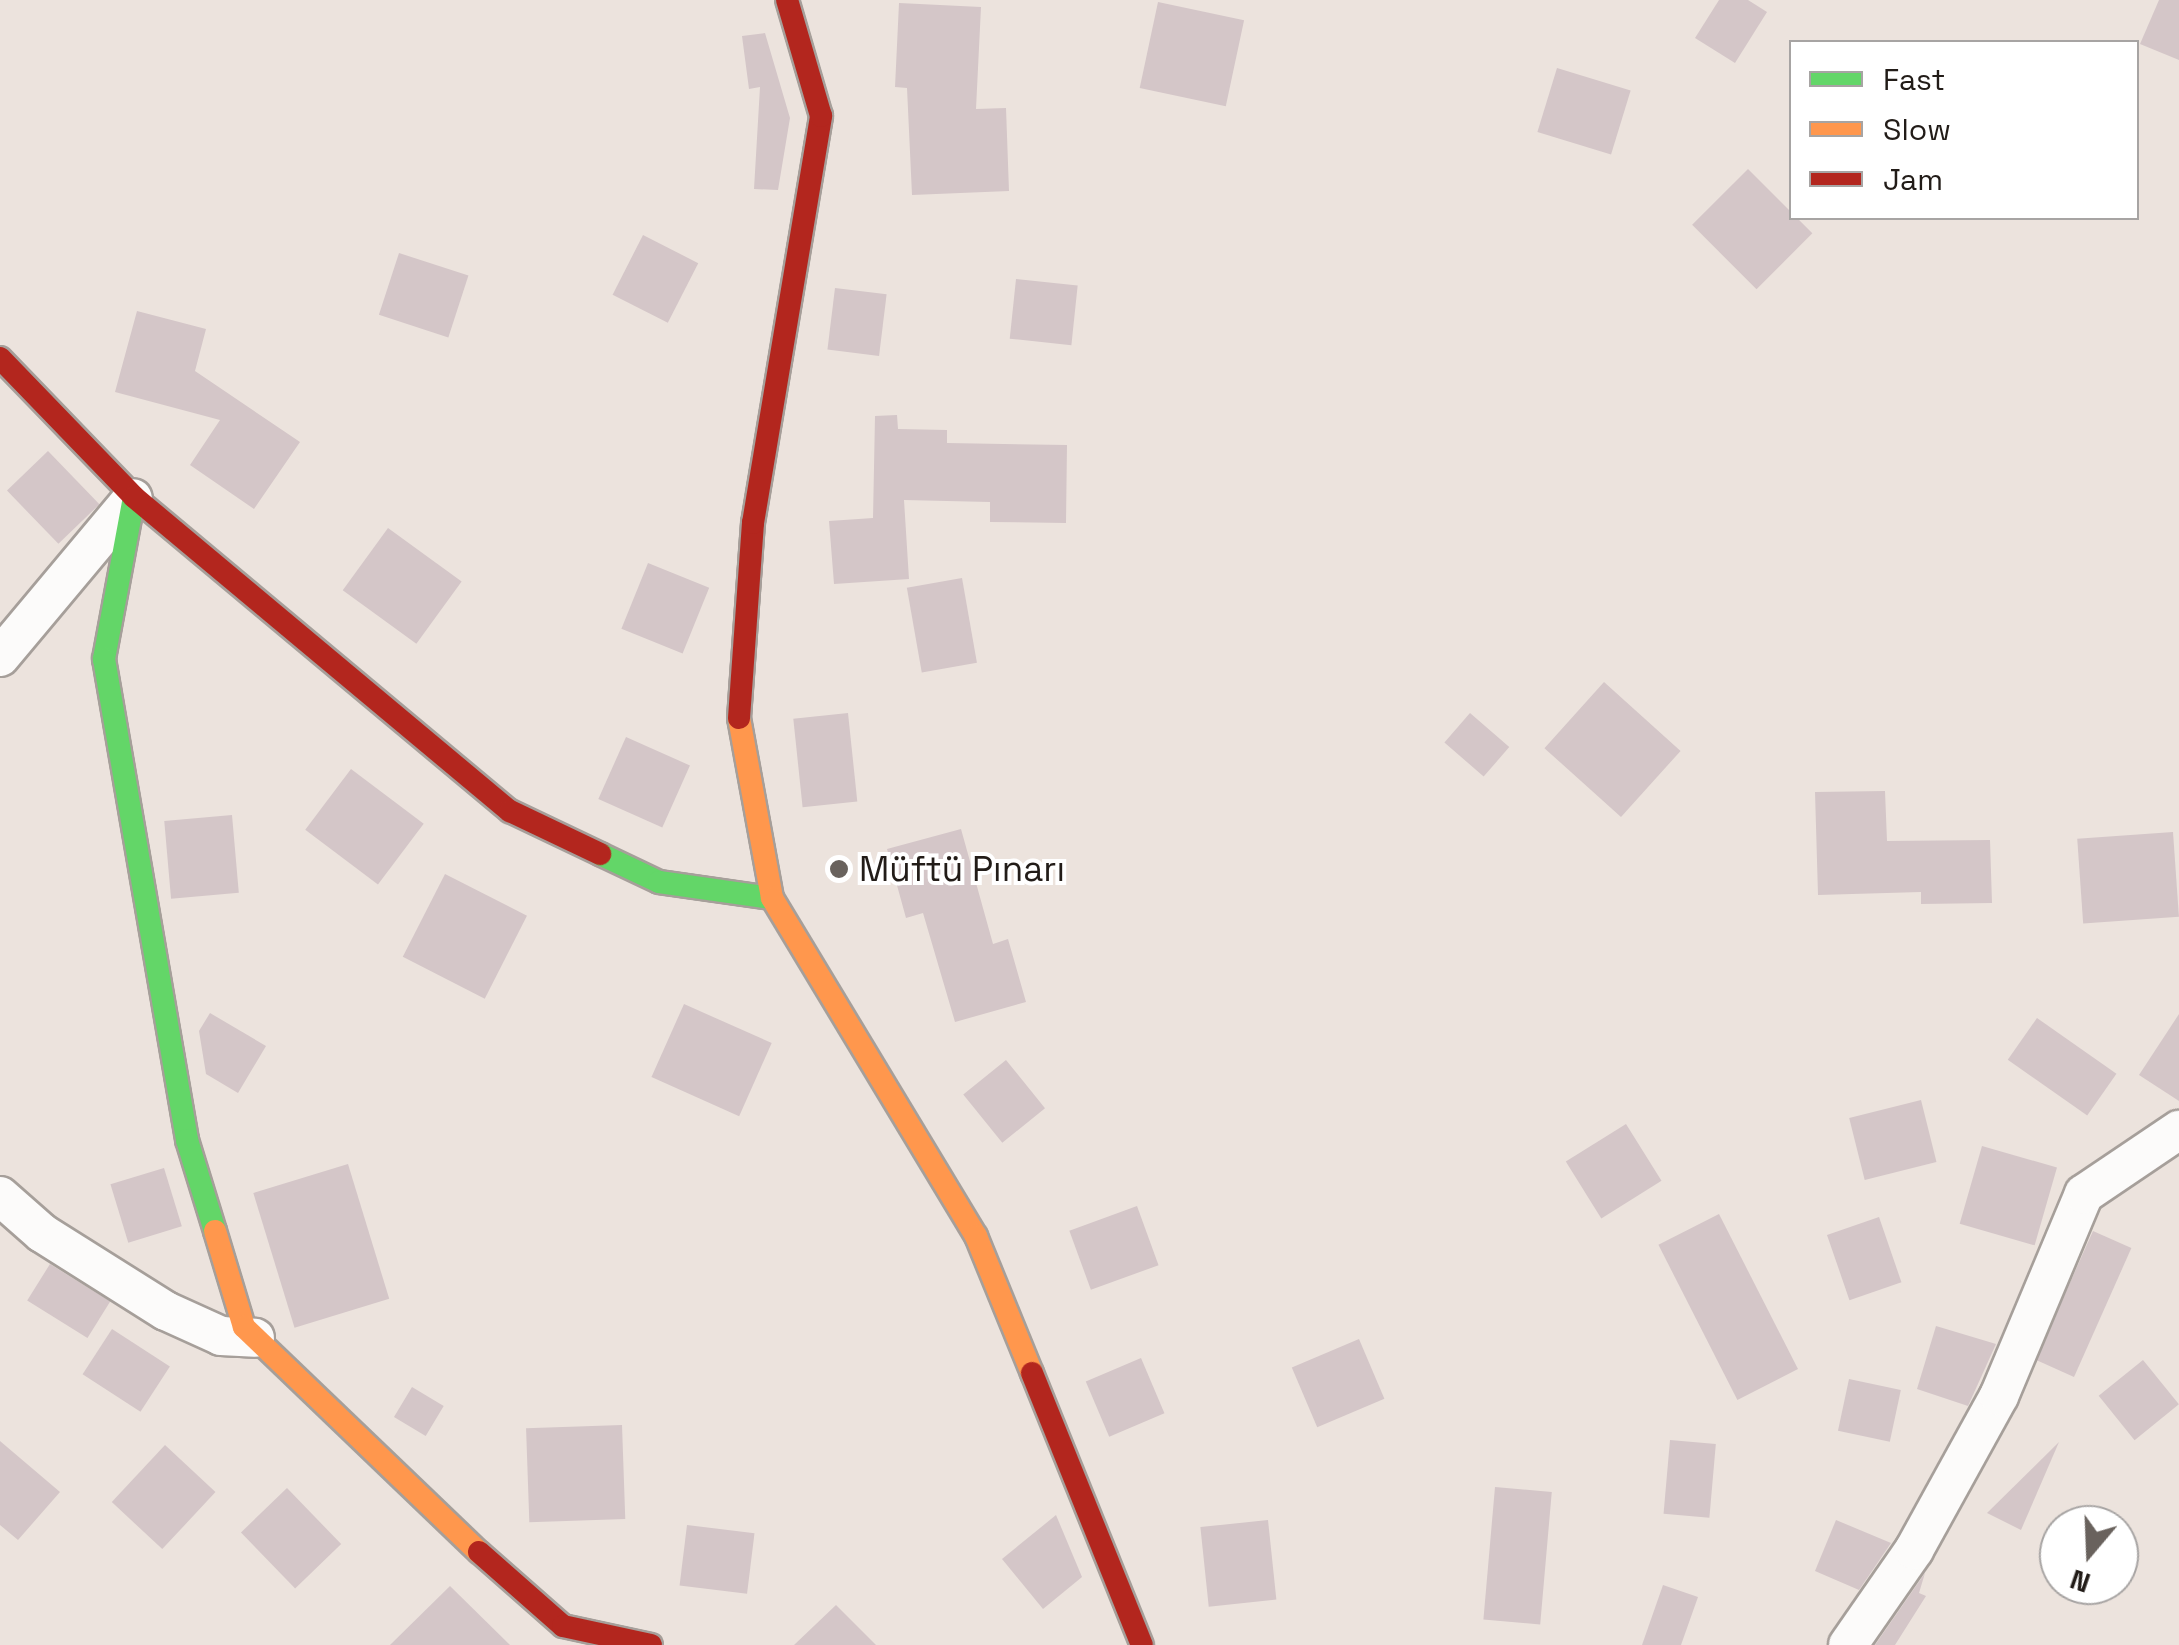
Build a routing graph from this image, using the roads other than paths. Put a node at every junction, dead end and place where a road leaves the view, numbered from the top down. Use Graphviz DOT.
graph roads {
  1 [pos="787,0"];
  2 [pos="0,358"];
  3 [pos="134,496"];
  4 [pos="0,657"];
  5 [pos="772,898"];
  6 [pos="2179,1130"];
  7 [pos="0,1196"];
  8 [pos="255,1338"];
  9 [pos="651,1645"];
  10 [pos="1142,1645"];
  11 [pos="1848,1645"];
  1 -- 5 [label="street"];
  2 -- 3 [label="street"];
  3 -- 4 [label="street"];
  3 -- 5 [label="street"];
  3 -- 8 [label="street"];
  5 -- 10 [label="street"];
  6 -- 11 [label="street"];
  7 -- 8 [label="street"];
  8 -- 9 [label="street"];
}
